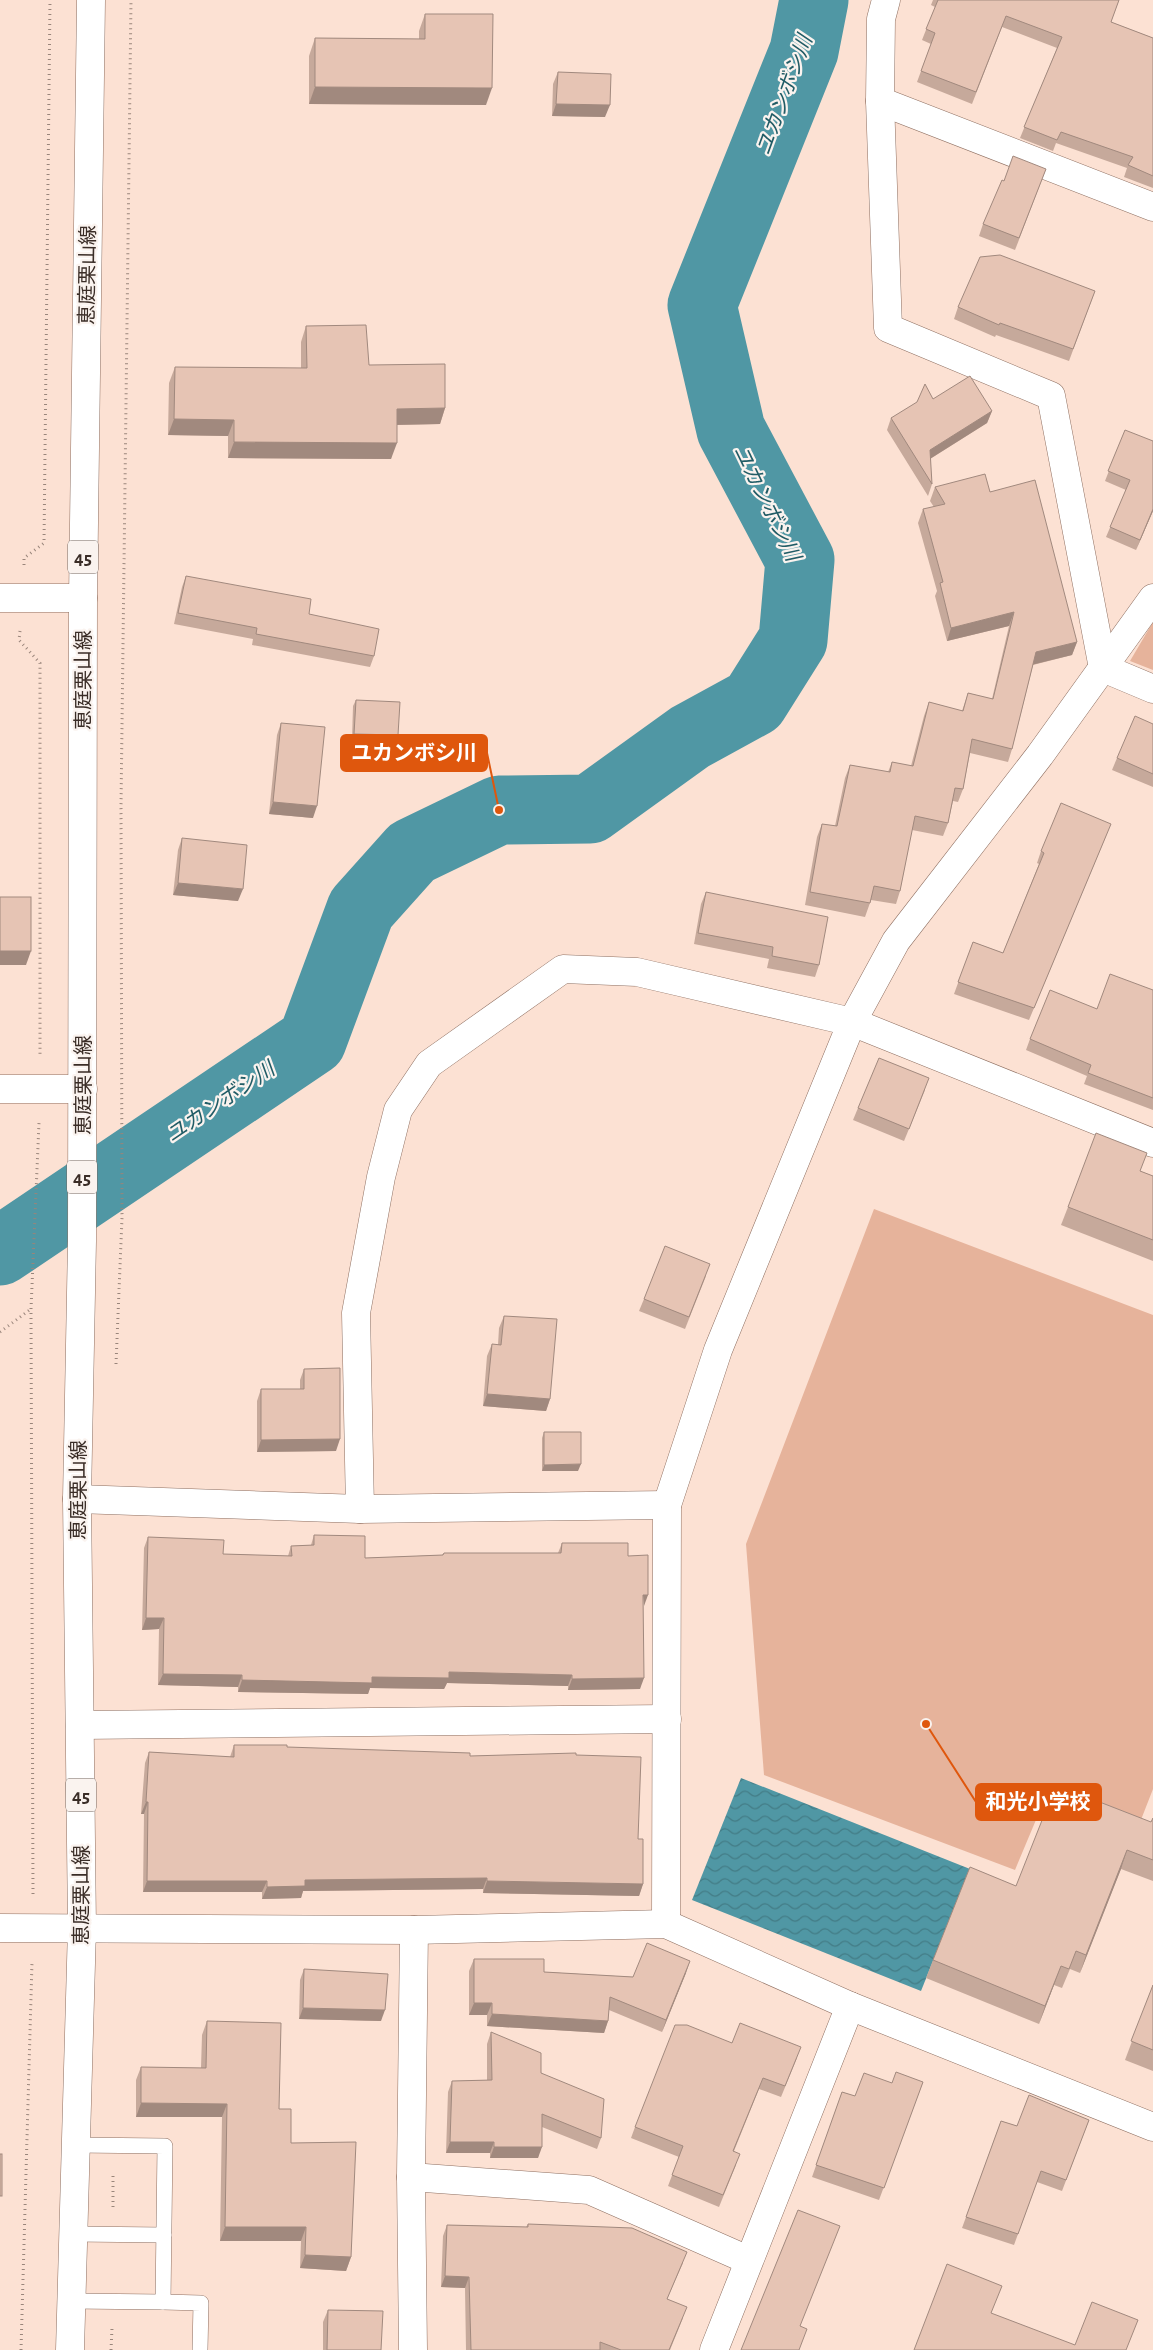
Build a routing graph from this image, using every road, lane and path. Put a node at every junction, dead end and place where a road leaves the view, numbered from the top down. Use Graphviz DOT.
graph roads {
  1 [pos="50,0"];
  2 [pos="91,0"];
  3 [pos="131,0"];
  4 [pos="886,0"];
  5 [pos="880,102"];
  6 [pos="1153,206"];
  7 [pos="11,598"];
  8 [pos="83,598"];
  9 [pos="1153,598"];
  10 [pos="1103,668"];
  11 [pos="1153,689"];
  12 [pos="852,1022"];
  13 [pos="0,1089"];
  14 [pos="40,1089"];
  15 [pos="83,1101"];
  16 [pos="39,1140"];
  17 [pos="1153,1143"];
  18 [pos="122,1218"];
  19 [pos="31,1309"];
  20 [pos="0,1332"];
  21 [pos="77,1499"];
  22 [pos="667,1504"];
  23 [pos="360,1509"];
  24 [pos="666,1719"];
  25 [pos="80,1725"];
  26 [pos="666,1924"];
  27 [pos="0,1928"];
  28 [pos="33,1928"];
  29 [pos="82,1928"];
  30 [pos="414,1930"];
  31 [pos="850,2006"];
  32 [pos="1153,2127"];
  33 [pos="76,2145"];
  34 [pos="411,2177"];
  35 [pos="74,2234"];
  36 [pos="164,2235"];
  37 [pos="748,2260"];
  38 [pos="72,2301"];
  39 [pos="163,2302"];
  40 [pos="21,2350"];
  41 [pos="70,2350"];
  42 [pos="200,2350"];
  43 [pos="413,2350"];
  44 [pos="714,2350"];
  1 -- 7 [label="path"];
  2 -- 8 [label="street, 恵庭栗山線 / 45"];
  3 -- 18 [label="path"];
  4 -- 5 [label="street"];
  5 -- 6 [label="street"];
  5 -- 10 [label="street"];
  7 -- 8 [label="street"];
  7 -- 14 [label="path"];
  8 -- 15 [label="street, 恵庭栗山線 / 45"];
  9 -- 10 [label="street"];
  10 -- 11 [label="street"];
  10 -- 12 [label="street"];
  12 -- 17 [label="street"];
  12 -- 22 [label="street"];
  12 -- 23 [label="street"];
  13 -- 14 [label="street"];
  14 -- 15 [label="street"];
  15 -- 21 [label="street, 恵庭栗山線 / 45"];
  16 -- 19 [label="path"];
  19 -- 20 [label="path"];
  19 -- 28 [label="path"];
  21 -- 23 [label="street"];
  21 -- 25 [label="street, 恵庭栗山線 / 45"];
  22 -- 23 [label="street"];
  22 -- 24 [label="street"];
  24 -- 25 [label="street"];
  24 -- 26 [label="street"];
  25 -- 29 [label="street, 恵庭栗山線 / 45"];
  26 -- 30 [label="street"];
  26 -- 31 [label="street"];
  27 -- 28 [label="street"];
  28 -- 29 [label="street"];
  28 -- 40 [label="path"];
  29 -- 30 [label="street"];
  29 -- 33 [label="street, 恵庭栗山線 / 45"];
  30 -- 34 [label="street"];
  31 -- 32 [label="street"];
  31 -- 37 [label="street"];
  33 -- 35 [label="street, 恵庭栗山線 / 45"];
  33 -- 36 [label="lane"];
  34 -- 37 [label="street"];
  34 -- 43 [label="street"];
  35 -- 36 [label="lane"];
  35 -- 38 [label="street, 恵庭栗山線 / 45"];
  36 -- 39 [label="lane"];
  37 -- 44 [label="street"];
  38 -- 39 [label="lane"];
  38 -- 41 [label="street, 恵庭栗山線 / 45"];
  39 -- 42 [label="lane"];
}
